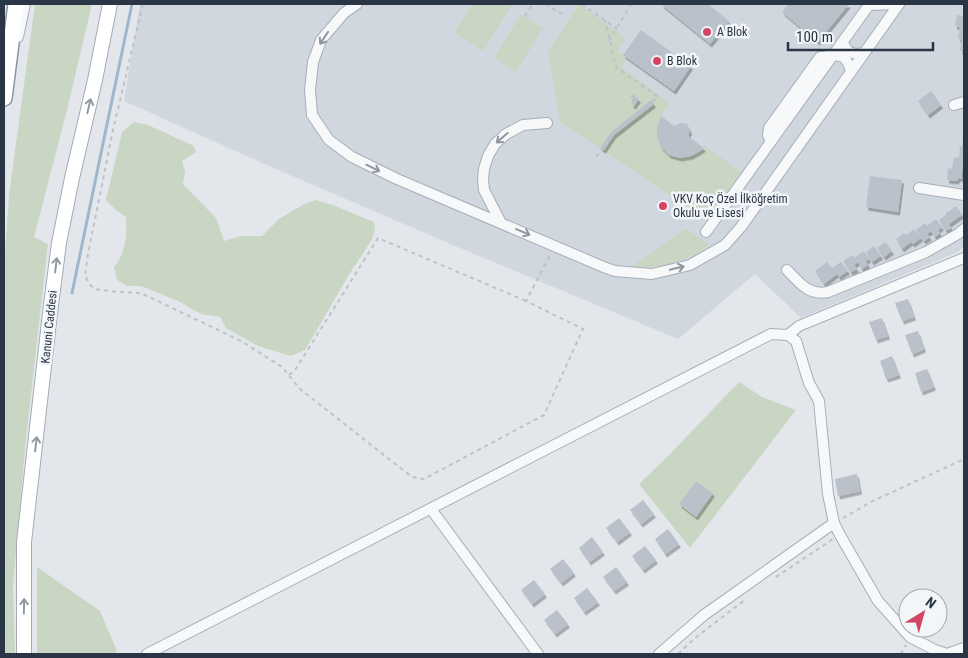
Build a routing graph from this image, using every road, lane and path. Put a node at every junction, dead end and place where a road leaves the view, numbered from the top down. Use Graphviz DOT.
graph roads {
  1 [pos="16,4"];
  2 [pos="25,4"];
  3 [pos="110,4"];
  4 [pos="142,4"];
  5 [pos="357,4"];
  6 [pos="533,4"];
  7 [pos="545,4"];
  8 [pos="582,4"];
  9 [pos="631,4"];
  10 [pos="899,4"];
  11 [pos="562,14"];
  12 [pos="525,16"];
  13 [pos="604,20"];
  14 [pos="617,29"];
  15 [pos="610,41"];
  16 [pos="843,42"];
  17 [pos="864,54"];
  18 [pos="833,55"];
  19 [pos="851,71"];
  20 [pos="4,98"];
  21 [pos="964,102"];
  22 [pos="4,104"];
  23 [pos="954,105"];
  24 [pos="547,123"];
  25 [pos="596,157"];
  26 [pos="919,188"];
  27 [pos="964,195"];
  28 [pos="501,223"];
  29 [pos="964,229"];
  30 [pos="706,232"];
  31 [pos="554,246"];
  32 [pos="964,258"];
  33 [pos="787,270"];
  34 [pos="526,301"];
  35 [pos="788,335"];
  36 [pos="289,375"];
  37 [pos="964,459"];
  38 [pos="430,509"];
  39 [pos="834,523"];
  40 [pos="840,535"];
  41 [pos="771,580"];
  42 [pos="748,596"];
  43 [pos="964,648"];
  44 [pos="24,654"];
  45 [pos="147,654"];
  46 [pos="538,654"];
  47 [pos="659,654"];
  48 [pos="678,654"];
  1 -- 20 [label="highway"];
  2 -- 22 [label="street"];
  44 -- 3 [label="main road, Kanuni Caddesi, one-way"];
  4 -- 36 [label="path"];
  5 -- 28 [label="street, one-way"];
  6 -- 12 [label="path"];
  7 -- 11 [label="path"];
  8 -- 13 [label="path"];
  9 -- 14 [label="path"];
  10 -- 16 [label="street"];
  10 -- 17 [label="street"];
  13 -- 14 [label="path"];
  13 -- 15 [label="path"];
  14 -- 15 [label="path"];
  15 -- 25 [label="path"];
  16 -- 17 [label="street"];
  16 -- 18 [label="street"];
  17 -- 19 [label="street"];
  18 -- 19 [label="street"];
  18 -- 30 [label="street"];
  31 -- 19 [label="street, one-way"];
  21 -- 23 [label="street"];
  24 -- 28 [label="street, one-way"];
  26 -- 27 [label="street"];
  28 -- 31 [label="street, one-way"];
  29 -- 33 [label="street"];
  31 -- 34 [label="path"];
  32 -- 35 [label="street"];
  34 -- 36 [label="path"];
  34 -- 36 [label="path"];
  35 -- 38 [label="street"];
  35 -- 39 [label="street"];
  37 -- 39 [label="path"];
  38 -- 45 [label="street"];
  38 -- 46 [label="street"];
  39 -- 40 [label="street"];
  39 -- 47 [label="street"];
  40 -- 41 [label="path"];
  40 -- 43 [label="street"];
  42 -- 48 [label="path"];
}
